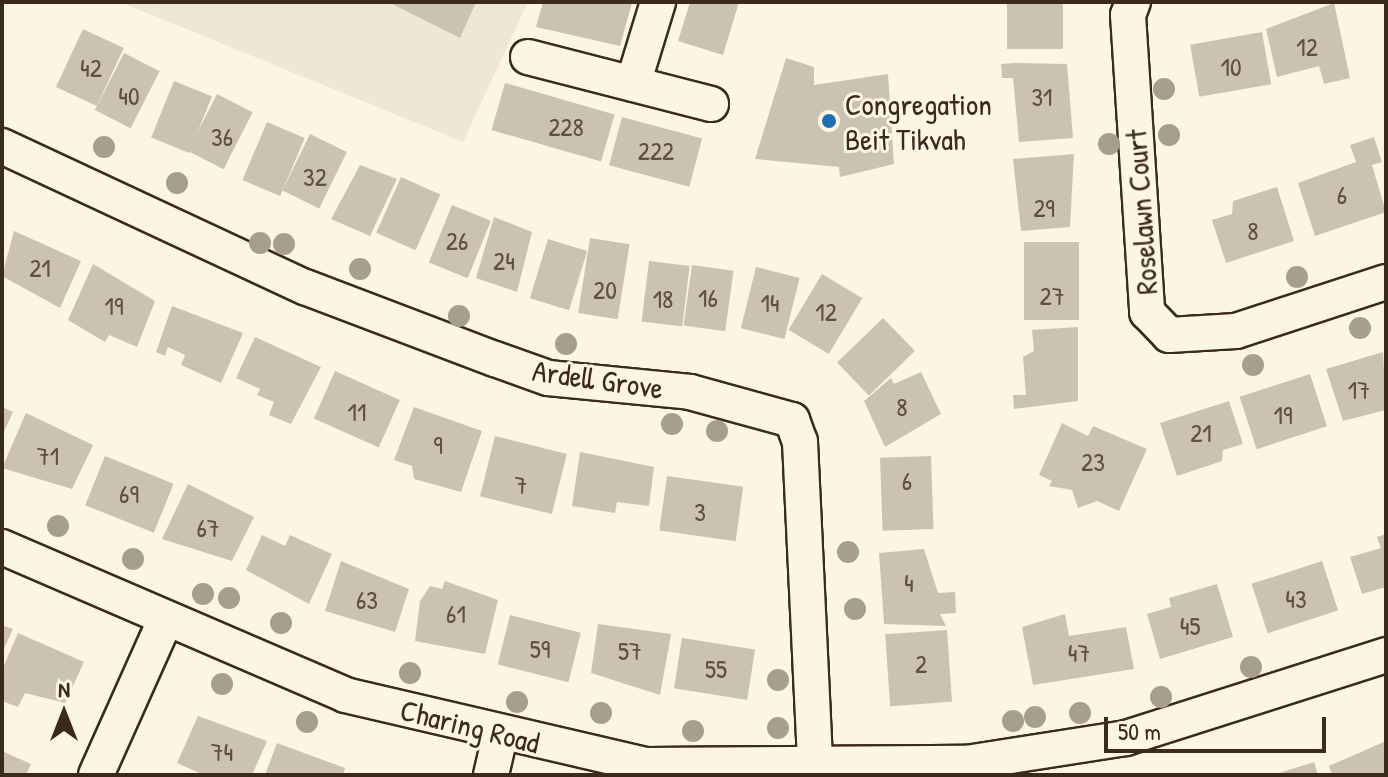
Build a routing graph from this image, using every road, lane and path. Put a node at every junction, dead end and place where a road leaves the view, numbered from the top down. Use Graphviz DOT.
graph roads {
  1 [pos="658,2"];
  2 [pos="1133,2"];
  3 [pos="528,57"];
  4 [pos="633,84"];
  5 [pos="711,104"];
  6 [pos="2,146"];
  7 [pos="1386,282"];
  8 [pos="2,547"];
  9 [pos="164,623"];
  10 [pos="1386,655"];
  11 [pos="500,736"];
  12 [pos="815,766"];
  13 [pos="96,775"];
  14 [pos="491,775"];
  1 -- 4 [label="street"];
  2 -- 7 [label="street, Roselawn Court"];
  3 -- 4 [label="street"];
  4 -- 5 [label="street"];
  6 -- 12 [label="street, Ardell Grove"];
  8 -- 9 [label="street, Charing Road"];
  9 -- 11 [label="street, Charing Road"];
  9 -- 13 [label="street"];
  10 -- 12 [label="street, Charing Road"];
  11 -- 12 [label="street, Charing Road"];
  11 -- 14 [label="street"];
}
